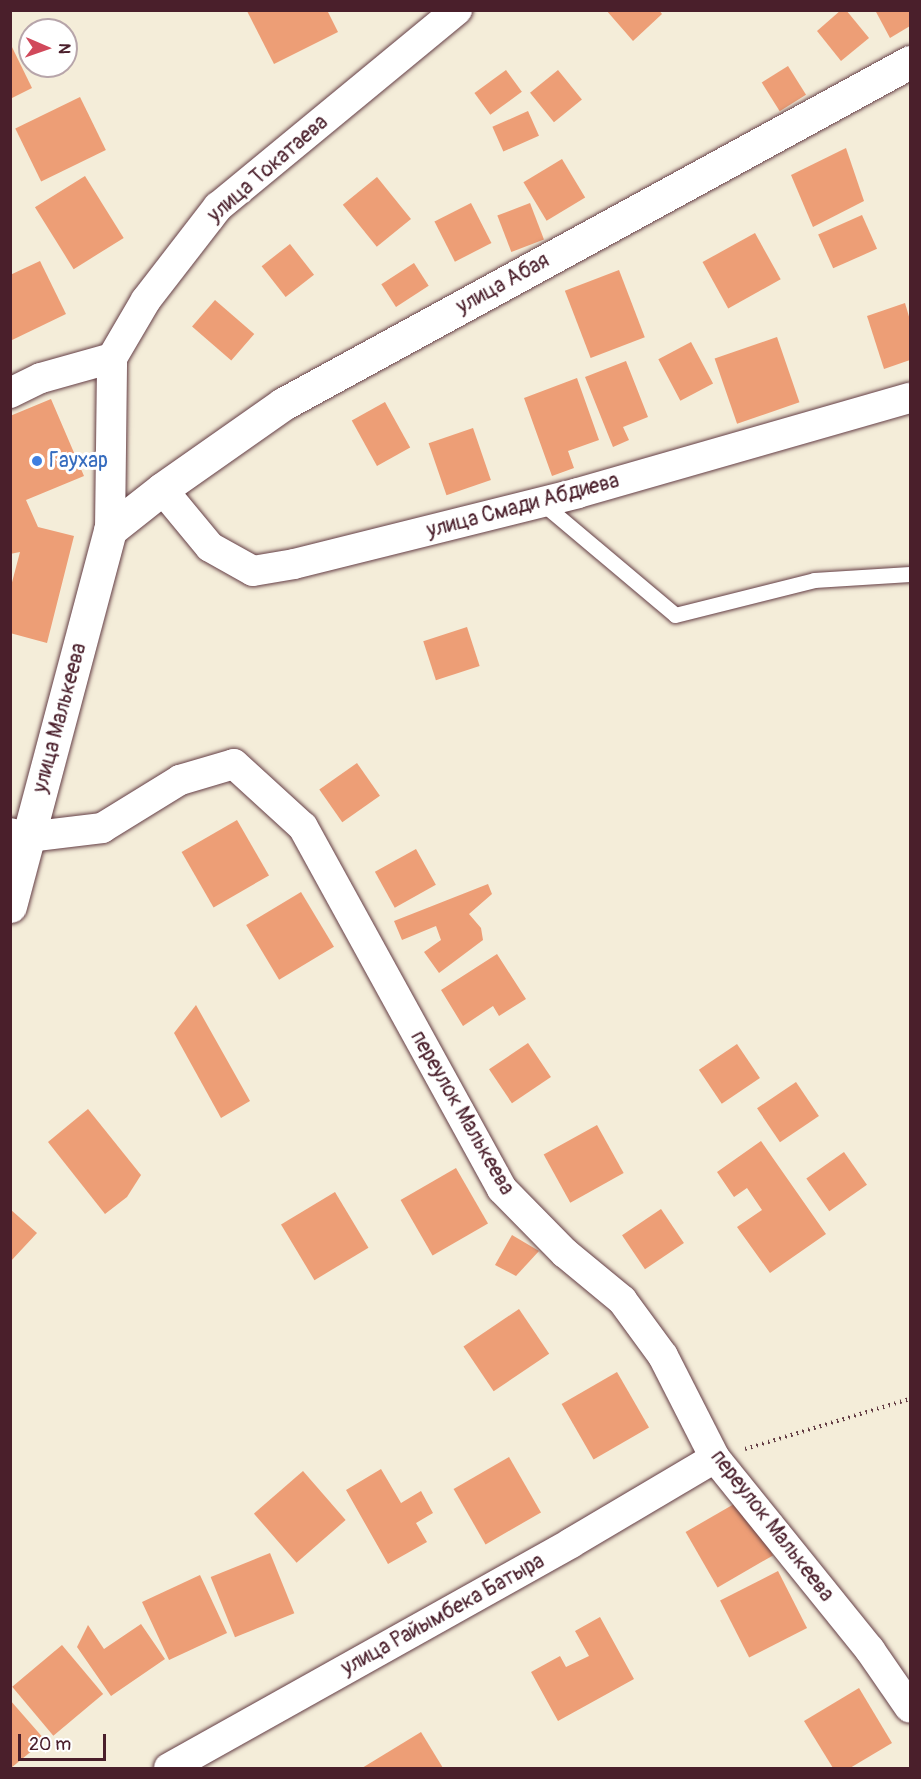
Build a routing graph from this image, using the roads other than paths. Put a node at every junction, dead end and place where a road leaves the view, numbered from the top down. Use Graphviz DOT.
graph roads {
  1 [pos="457,10"];
  2 [pos="910,62"];
  3 [pos="112,358"];
  4 [pos="10,393"];
  5 [pos="910,398"];
  6 [pos="162,489"];
  7 [pos="541,502"];
  8 [pos="110,530"];
  9 [pos="910,574"];
  10 [pos="19,835"];
  11 [pos="10,906"];
  12 [pos="715,1458"];
  13 [pos="910,1708"];
  14 [pos="169,1768"];
  1 -- 3 [label="street, улица Токатаева"];
  2 -- 6 [label="street, улица Абая"];
  3 -- 4 [label="street"];
  3 -- 8 [label="street, улица Токатаева"];
  5 -- 7 [label="street, улица Смади Абдиева"];
  6 -- 7 [label="street, улица Смади Абдиева"];
  6 -- 8 [label="street, улица Абая"];
  7 -- 9 [label="lane"];
  8 -- 10 [label="street, улица Малькеева"];
  10 -- 11 [label="street, улица Малькеева"];
  10 -- 12 [label="street, переулок Малькеева"];
  12 -- 13 [label="street, переулок Малькеева"];
  12 -- 14 [label="street, улица Райымбека Батыра"];
}
